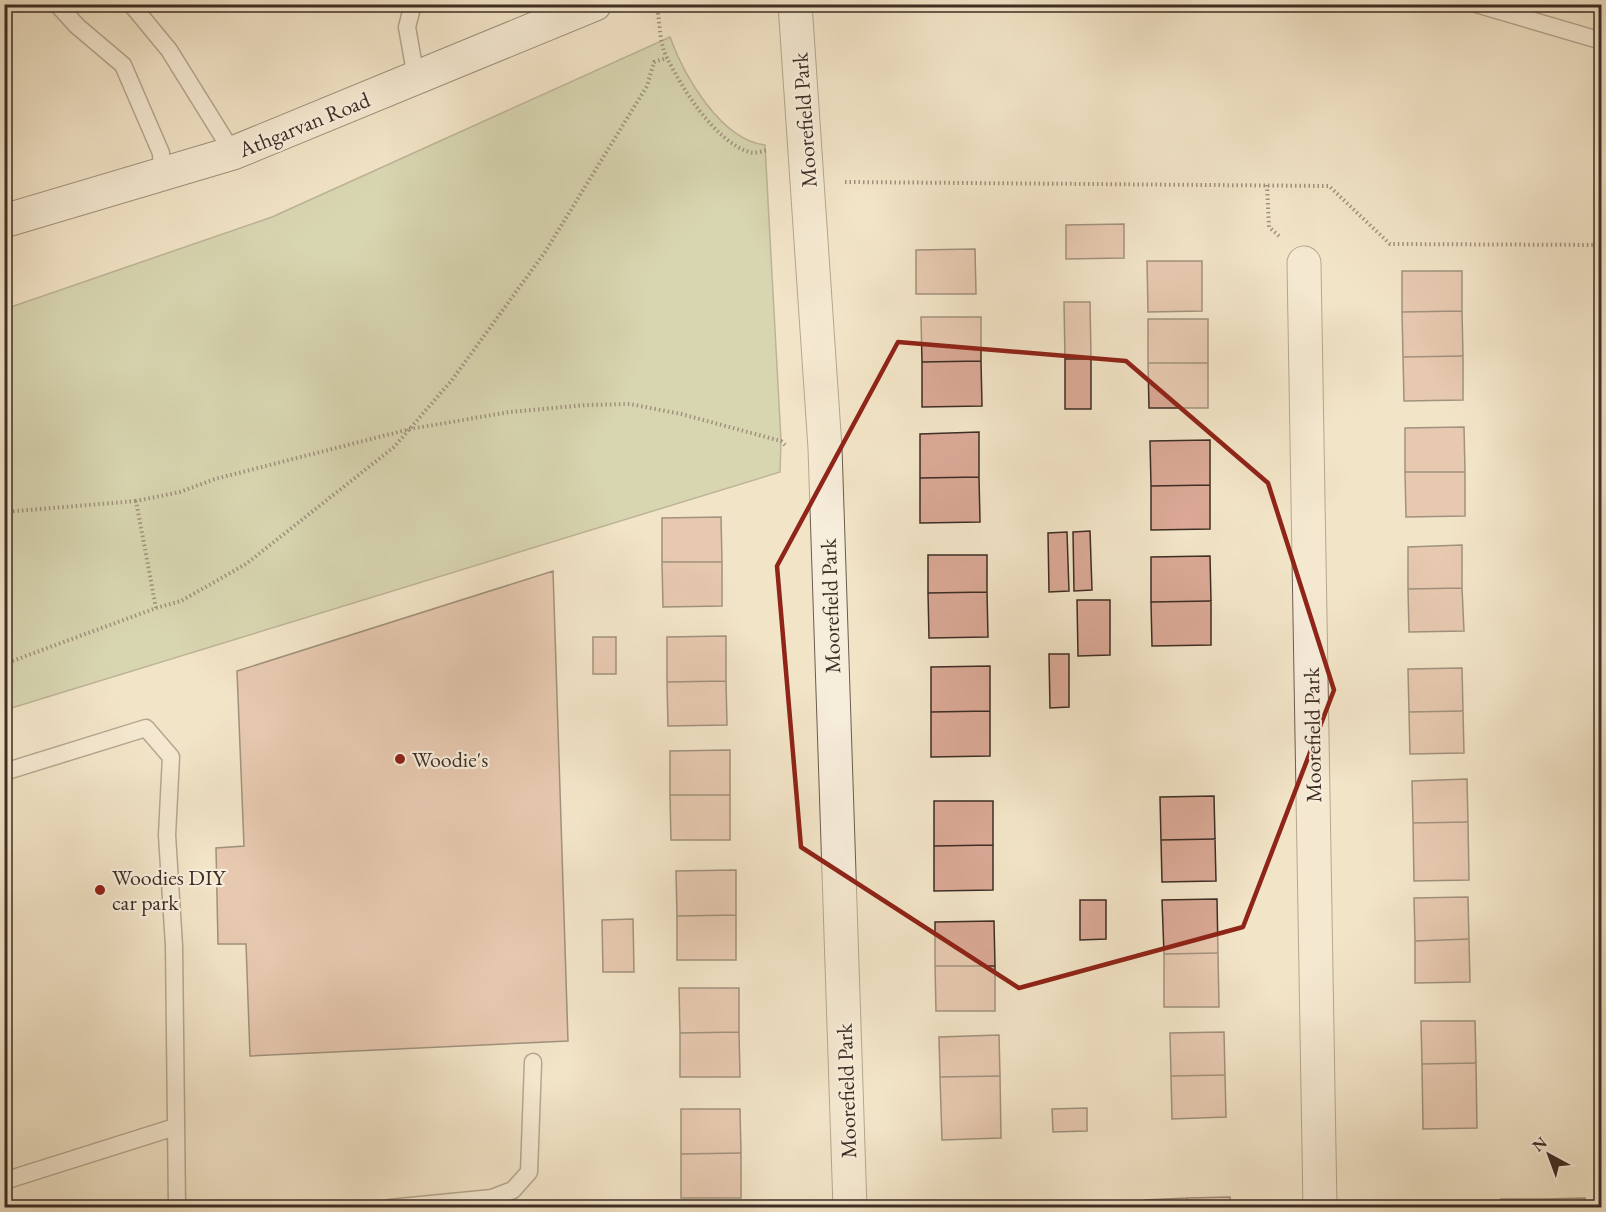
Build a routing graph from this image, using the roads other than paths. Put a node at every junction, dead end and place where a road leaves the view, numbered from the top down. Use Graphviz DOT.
graph roads {
  1 [pos="57,4"];
  2 [pos="130,4"];
  3 [pos="412,4"];
  4 [pos="595,4"];
  5 [pos="795,4"];
  6 [pos="1476,4"];
  7 [pos="1602,41"];
  8 [pos="416,78"];
  9 [pos="233,153"];
  10 [pos="162,175"];
  11 [pos="4,222"];
  12 [pos="1304,263"];
  13 [pos="4,772"];
  14 [pos="533,1062"];
  15 [pos="175,1127"];
  16 [pos="4,1181"];
  17 [pos="177,1208"];
  18 [pos="390,1208"];
  19 [pos="850,1208"];
  20 [pos="1320,1208"];
  1 -- 10 [label="lane"];
  2 -- 9 [label="lane"];
  3 -- 8 [label="lane"];
  4 -- 8 [label="street, Athgarvan Road"];
  5 -- 19 [label="street, Moorefield Park"];
  6 -- 7 [label="lane"];
  8 -- 9 [label="street, Athgarvan Road"];
  9 -- 10 [label="street, Athgarvan Road"];
  10 -- 11 [label="street, Athgarvan Road"];
  12 -- 20 [label="street, Moorefield Park"];
  13 -- 15 [label="lane"];
  14 -- 18 [label="lane"];
  15 -- 16 [label="lane"];
  15 -- 17 [label="lane"];
}
